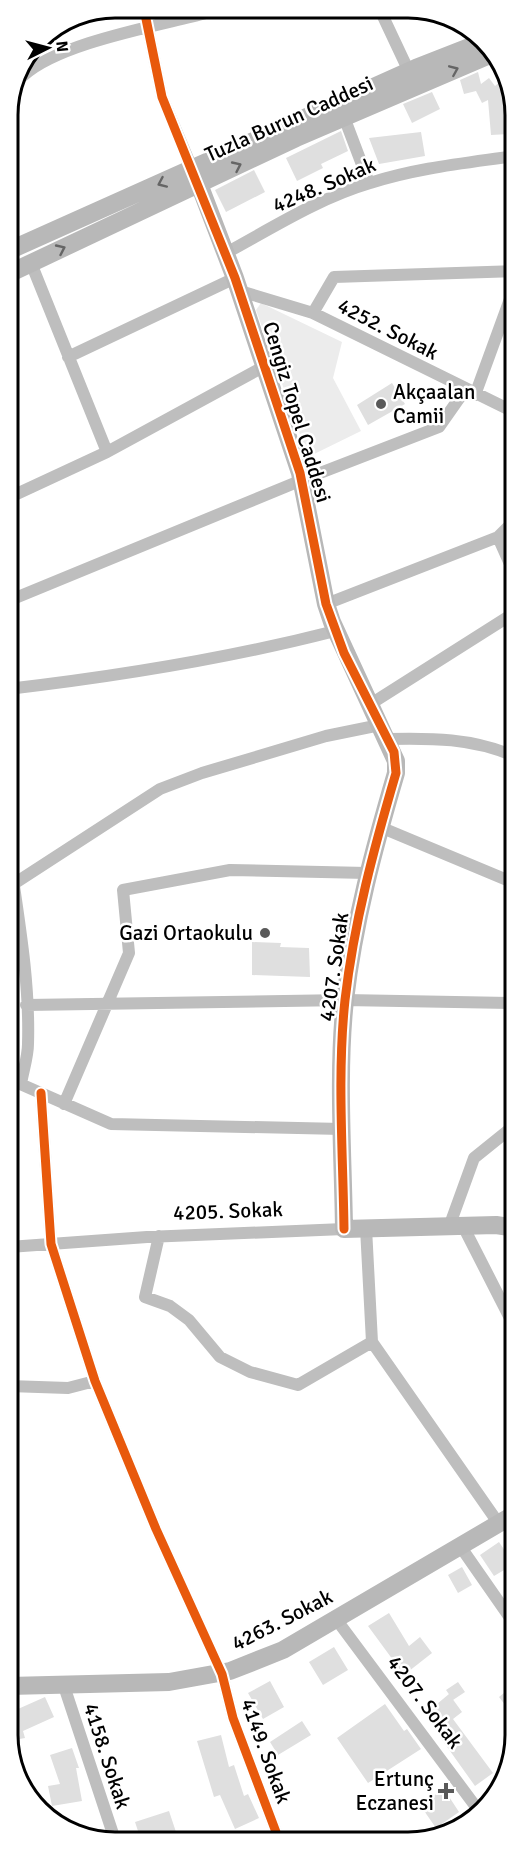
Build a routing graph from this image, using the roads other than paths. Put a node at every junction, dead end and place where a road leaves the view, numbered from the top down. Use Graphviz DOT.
graph roads {
  1 [pos="147,18"];
  2 [pos="187,18"];
  3 [pos="384,18"];
  4 [pos="148,28"];
  5 [pos="475,46"];
  6 [pos="485,56"];
  7 [pos="30,69"];
  8 [pos="413,79"];
  9 [pos="344,117"];
  10 [pos="505,157"];
  11 [pos="196,177"];
  12 [pos="369,183"];
  13 [pos="18,247"];
  14 [pos="226,253"];
  15 [pos="31,263"];
  16 [pos="18,269"];
  17 [pos="505,271"];
  18 [pos="238,285"];
  19 [pos="505,309"];
  20 [pos="313,313"];
  21 [pos="68,357"];
  22 [pos="265,366"];
  23 [pos="470,392"];
  24 [pos="505,408"];
  25 [pos="107,453"];
  26 [pos="302,480"];
  27 [pos="18,493"];
  28 [pos="505,530"];
  29 [pos="498,537"];
  30 [pos="505,553"];
  31 [pos="18,597"];
  32 [pos="326,604"];
  33 [pos="505,619"];
  34 [pos="335,631"];
  35 [pos="18,688"];
  36 [pos="369,705"];
  37 [pos="387,738"];
  38 [pos="505,753"];
  39 [pos="380,827"];
  40 [pos="367,873"];
  41 [pos="505,879"];
  42 [pos="18,881"];
  43 [pos="18,916"];
  44 [pos="345,1000"];
  45 [pos="110,1002"];
  46 [pos="505,1002"];
  47 [pos="26,1005"];
  48 [pos="18,1073"];
  49 [pos="18,1083"];
  50 [pos="41,1094"];
  51 [pos="64,1104"];
  52 [pos="342,1129"];
  53 [pos="505,1133"];
  54 [pos="456,1226"];
  55 [pos="505,1226"];
  56 [pos="366,1228"];
  57 [pos="344,1229"];
  58 [pos="159,1236"];
  59 [pos="51,1244"];
  60 [pos="18,1246"];
  61 [pos="505,1311"];
  62 [pos="372,1342"];
  63 [pos="95,1381"];
  64 [pos="18,1386"];
  65 [pos="505,1520"];
  66 [pos="499,1524"];
  67 [pos="460,1546"];
  68 [pos="505,1610"];
  69 [pos="336,1619"];
  70 [pos="222,1674"];
  71 [pos="63,1683"];
  72 [pos="18,1686"];
  73 [pos="475,1805"];
  74 [pos="112,1832"];
  75 [pos="276,1832"];
  1 -- 4 [label="street"];
  2 -- 4 [label="street"];
  3 -- 8 [label="street"];
  4 -- 7 [label="street"];
  4 -- 11 [label="street"];
  5 -- 8 [label="street, Tuzla Burun Caddesi"];
  8 -- 6 [label="street, Tuzla Burun Caddesi, one-way"];
  8 -- 9 [label="street, Tuzla Burun Caddesi"];
  8 -- 11 [label="street, Tuzla Burun Caddesi"];
  11 -- 9 [label="street, Tuzla Burun Caddesi, one-way"];
  9 -- 12 [label="street"];
  10 -- 12 [label="street, 4248. Sokak"];
  11 -- 13 [label="street, Tuzla Burun Caddesi, one-way"];
  11 -- 14 [label="street, Cengiz Topel Caddesi"];
  15 -- 11 [label="street, Tuzla Burun Caddesi, one-way"];
  12 -- 14 [label="street, 4248. Sokak"];
  14 -- 18 [label="street, Cengiz Topel Caddesi"];
  15 -- 16 [label="street, Tuzla Burun Caddesi"];
  15 -- 21 [label="street"];
  17 -- 20 [label="street"];
  18 -- 20 [label="street, 4252. Sokak"];
  18 -- 21 [label="street"];
  18 -- 22 [label="street, Cengiz Topel Caddesi"];
  19 -- 23 [label="street"];
  20 -- 23 [label="street, 4252. Sokak"];
  21 -- 25 [label="street"];
  22 -- 25 [label="street"];
  22 -- 26 [label="street, Cengiz Topel Caddesi"];
  23 -- 24 [label="street, 4252. Sokak"];
  23 -- 26 [label="street"];
  25 -- 27 [label="street"];
  26 -- 31 [label="street"];
  26 -- 32 [label="street, Cengiz Topel Caddesi"];
  28 -- 29 [label="street"];
  29 -- 30 [label="street"];
  29 -- 32 [label="street"];
  32 -- 34 [label="street, Cengiz Topel Caddesi"];
  33 -- 36 [label="street"];
  34 -- 35 [label="street"];
  34 -- 36 [label="street, Cengiz Topel Caddesi"];
  36 -- 37 [label="street, Cengiz Topel Caddesi"];
  37 -- 38 [label="street"];
  37 -- 39 [label="street, 4207. Sokak"];
  37 -- 42 [label="street"];
  39 -- 40 [label="street, 4207. Sokak"];
  39 -- 41 [label="street"];
  40 -- 44 [label="street, 4207. Sokak"];
  40 -- 45 [label="street"];
  43 -- 47 [label="street"];
  44 -- 45 [label="street"];
  44 -- 46 [label="street"];
  44 -- 52 [label="street, 4207. Sokak"];
  45 -- 47 [label="street"];
  45 -- 51 [label="street"];
  47 -- 48 [label="street"];
  49 -- 50 [label="street"];
  50 -- 51 [label="street"];
  50 -- 59 [label="street, 4149. Sokak"];
  51 -- 52 [label="street"];
  52 -- 57 [label="street, 4207. Sokak"];
  53 -- 54 [label="street"];
  54 -- 55 [label="street, 4205. Sokak"];
  54 -- 56 [label="street, 4205. Sokak"];
  54 -- 61 [label="street"];
  56 -- 57 [label="street, 4205. Sokak"];
  56 -- 62 [label="street"];
  57 -- 58 [label="street, 4205. Sokak"];
  58 -- 59 [label="street, 4205. Sokak"];
  58 -- 62 [label="street"];
  59 -- 60 [label="street, 4205. Sokak"];
  59 -- 63 [label="street, 4149. Sokak"];
  62 -- 66 [label="street"];
  63 -- 64 [label="street"];
  63 -- 70 [label="street, 4149. Sokak"];
  65 -- 66 [label="street, 4263. Sokak"];
  66 -- 67 [label="street, 4263. Sokak"];
  67 -- 68 [label="street"];
  67 -- 69 [label="street, 4263. Sokak"];
  69 -- 70 [label="street, 4263. Sokak"];
  69 -- 73 [label="street, 4207. Sokak"];
  70 -- 71 [label="street, 4263. Sokak"];
  70 -- 75 [label="street, 4149. Sokak"];
  71 -- 72 [label="street, 4263. Sokak"];
  71 -- 74 [label="street, 4158. Sokak"];
}
